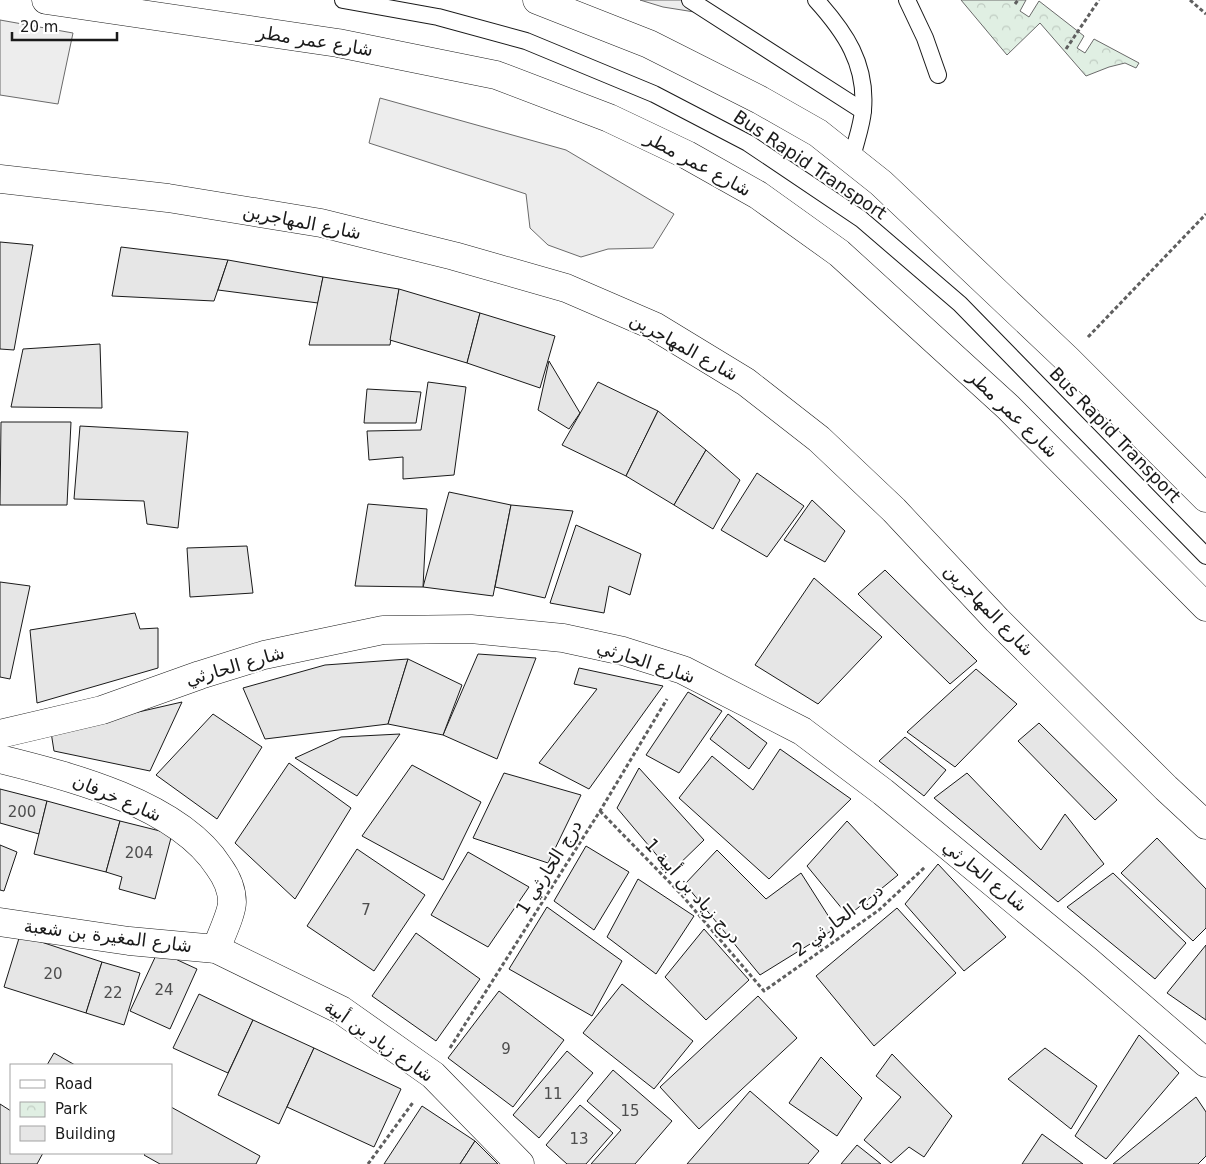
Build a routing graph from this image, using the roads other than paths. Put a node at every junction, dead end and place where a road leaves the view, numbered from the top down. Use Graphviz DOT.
graph roads {
  1 [pos="46,0"];
  2 [pos="343,0"];
  3 [pos="537,0"];
  4 [pos="690,0"];
  5 [pos="816,0"];
  6 [pos="907,0"];
  7 [pos="938,75"];
  8 [pos="863,111"];
  9 [pos="852,158"];
  10 [pos="0,179"];
  11 [pos="1206,498"];
  12 [pos="1206,556"];
  13 [pos="1206,607"];
  14 [pos="0,734"];
  15 [pos="0,759"];
  16 [pos="1206,825"];
  17 [pos="0,922"];
  18 [pos="216,949"];
  19 [pos="1206,1063"];
  20 [pos="520,1164"];
  1 -- 13 [label="street, شارع عمر مطر"];
  2 -- 12 [label="lane, Bus Rapid Transport"];
  3 -- 9 [label="street"];
  4 -- 8 [label="lane"];
  5 -- 8 [label="lane"];
  6 -- 7 [label="lane"];
  8 -- 9 [label="lane"];
  9 -- 11 [label="street"];
  10 -- 16 [label="street, شارع المهاجرين"];
  14 -- 19 [label="street, شارع الحارثي"];
  15 -- 18 [label="street, شارع خرفان"];
  17 -- 18 [label="street, شارع المغيرة بن شعبة"];
  18 -- 20 [label="street, شارع زياد بن أبية"];
}
